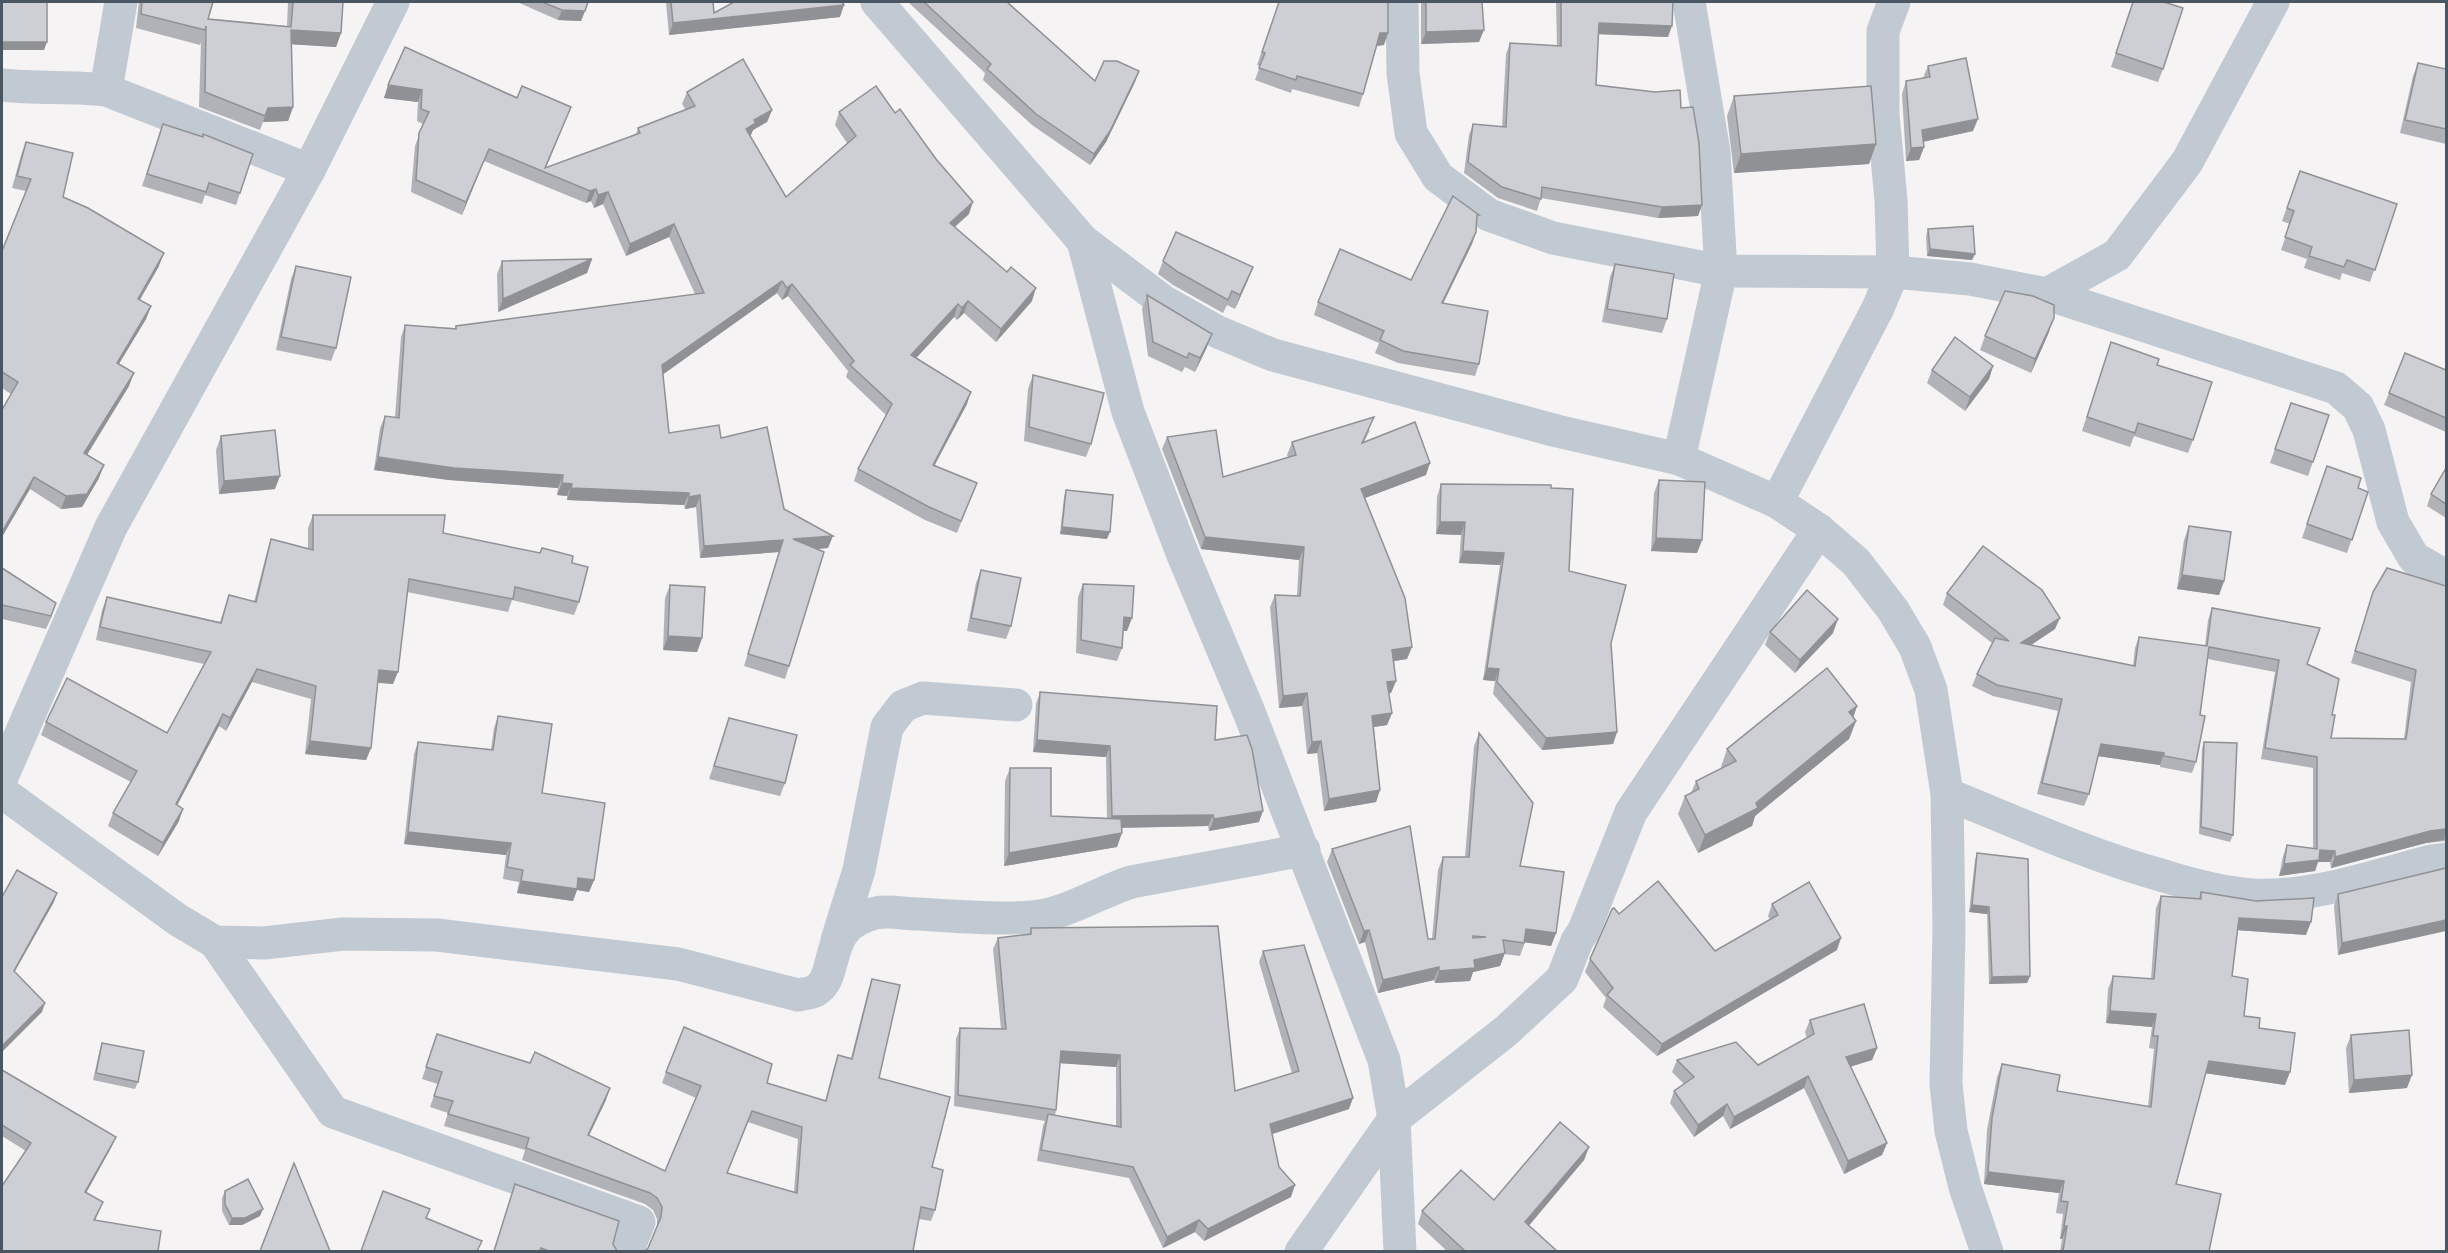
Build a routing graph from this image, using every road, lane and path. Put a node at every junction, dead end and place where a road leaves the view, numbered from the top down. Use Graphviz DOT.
graph roads {
  1 [pos="120,2"];
  2 [pos="393,2"];
  3 [pos="877,2"];
  4 [pos="1402,2"];
  5 [pos="1689,2"];
  6 [pos="1894,2"];
  7 [pos="2273,2"];
  8 [pos="2,85"];
  9 [pos="106,90"];
  10 [pos="309,170"];
  11 [pos="1083,240"];
  12 [pos="1721,271"];
  13 [pos="1893,272"];
  14 [pos="2047,294"];
  15 [pos="1679,459"];
  16 [pos="1777,502"];
  17 [pos="1820,530"];
  18 [pos="2446,576"];
  19 [pos="1016,705"];
  20 [pos="2,777"];
  21 [pos="2,792"];
  22 [pos="1947,794"];
  23 [pos="1304,850"];
  24 [pos="2446,859"];
  25 [pos="837,940"];
  26 [pos="215,942"];
  27 [pos="1394,1119"];
  28 [pos="627,1251"];
  29 [pos="1301,1251"];
  30 [pos="1400,1251"];
  31 [pos="1987,1251"];
  1 -- 9 [label="street"];
  2 -- 10 [label="street"];
  3 -- 11 [label="street"];
  4 -- 12 [label="street"];
  5 -- 12 [label="street"];
  6 -- 13 [label="street"];
  7 -- 14 [label="street"];
  8 -- 9 [label="street"];
  9 -- 10 [label="street"];
  10 -- 20 [label="street"];
  11 -- 15 [label="street"];
  11 -- 23 [label="street"];
  12 -- 13 [label="street"];
  12 -- 15 [label="street"];
  13 -- 14 [label="street"];
  13 -- 16 [label="street"];
  14 -- 18 [label="street"];
  15 -- 16 [label="street"];
  16 -- 17 [label="street"];
  17 -- 22 [label="street"];
  17 -- 27 [label="street"];
  19 -- 25 [label="street"];
  21 -- 26 [label="street"];
  22 -- 24 [label="street"];
  22 -- 31 [label="street"];
  23 -- 25 [label="street"];
  23 -- 27 [label="street"];
  25 -- 26 [label="street"];
  26 -- 28 [label="street"];
  27 -- 29 [label="street"];
  27 -- 30 [label="street"];
}
